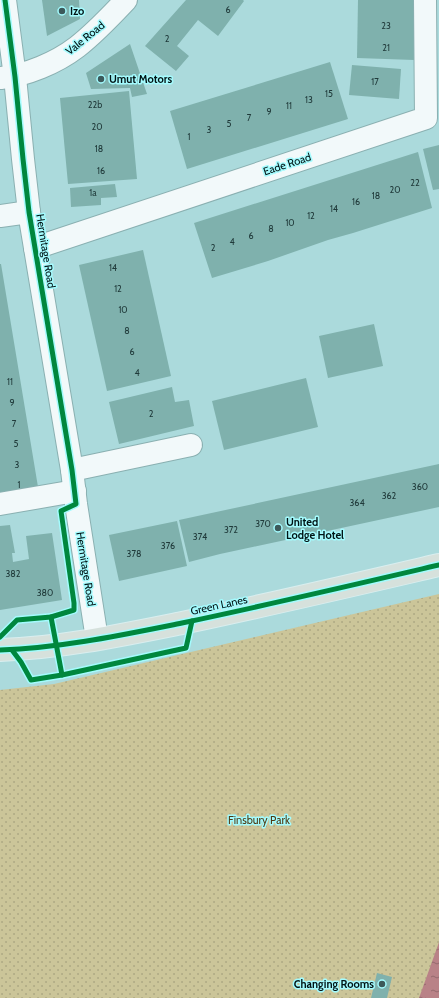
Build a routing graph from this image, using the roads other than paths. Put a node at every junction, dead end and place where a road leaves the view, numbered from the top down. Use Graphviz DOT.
graph roads {
  1 [pos="5,0"];
  2 [pos="126,0"];
  3 [pos="425,0"];
  4 [pos="7,78"];
  5 [pos="29,212"];
  6 [pos="0,216"];
  7 [pos="35,248"];
  8 [pos="191,445"];
  9 [pos="73,481"];
  10 [pos="0,504"];
  11 [pos="439,565"];
  12 [pos="97,639"];
  13 [pos="0,650"];
  1 -- 4 [label="street, Hermitage Road"];
  2 -- 4 [label="street, Vale Road"];
  3 -- 7 [label="street, Eade Road"];
  4 -- 5 [label="street, Hermitage Road"];
  5 -- 6 [label="street"];
  5 -- 7 [label="street, Hermitage Road"];
  7 -- 9 [label="street, Hermitage Road"];
  8 -- 9 [label="street"];
  9 -- 10 [label="street"];
  9 -- 12 [label="street, Hermitage Road"];
  11 -- 12 [label="main road, Green Lanes"];
  12 -- 13 [label="main road, Green Lanes"];
}
